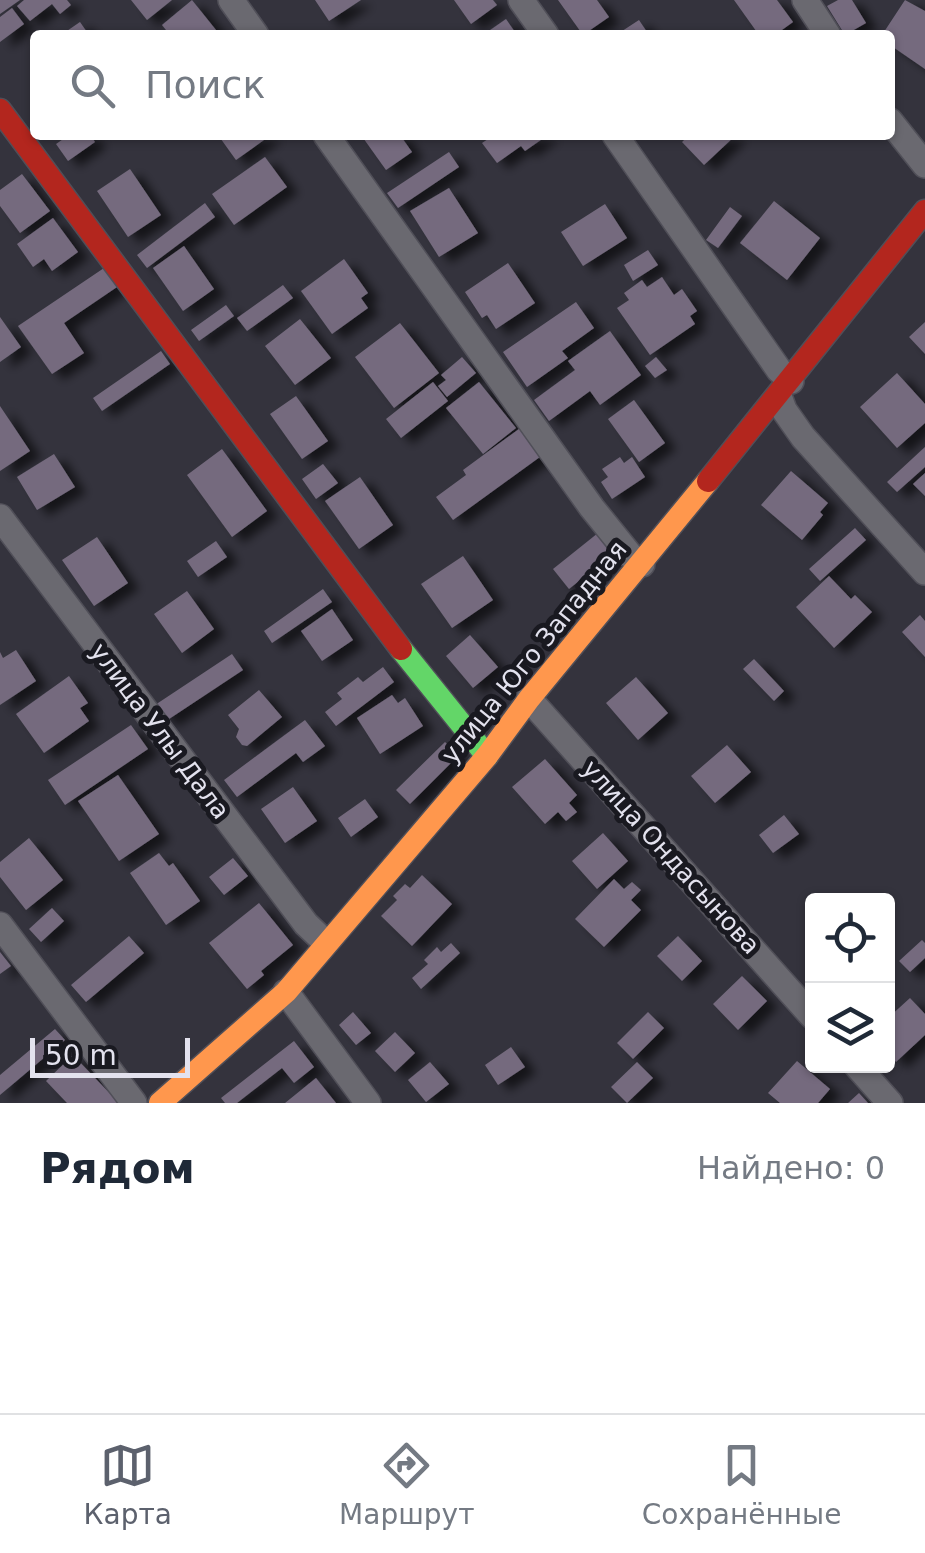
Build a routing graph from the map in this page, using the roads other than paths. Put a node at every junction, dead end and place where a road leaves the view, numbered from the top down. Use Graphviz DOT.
graph roads {
  1 [pos="231,0"];
  2 [pos="521,0"];
  3 [pos="805,0"];
  4 [pos="252,30"];
  5 [pos="542,30"];
  6 [pos="825,30"];
  7 [pos="0,110"];
  8 [pos="895,128"];
  9 [pos="330,140"];
  10 [pos="618,140"];
  11 [pos="925,165"];
  12 [pos="925,212"];
  13 [pos="785,389"];
  14 [pos="0,517"];
  15 [pos="642,564"];
  16 [pos="925,572"];
  17 [pos="529,698"];
  18 [pos="487,756"];
  19 [pos="0,925"];
  20 [pos="325,942"];
  21 [pos="286,992"];
  22 [pos="805,1008"];
  23 [pos="863,1073"];
  24 [pos="134,1103"];
  25 [pos="160,1103"];
  26 [pos="368,1103"];
  27 [pos="890,1103"];
  1 -- 4 [label="street"];
  2 -- 5 [label="street"];
  3 -- 6 [label="street"];
  7 -- 18 [label="street"];
  8 -- 11 [label="street"];
  9 -- 15 [label="street"];
  10 -- 13 [label="street"];
  12 -- 13 [label="street, улица Юго Западная"];
  13 -- 15 [label="street, улица Юго Западная"];
  13 -- 16 [label="street"];
  14 -- 20 [label="street, улица Улы Дала"];
  15 -- 17 [label="street, улица Юго Западная"];
  17 -- 18 [label="street, улица Юго Западная"];
  17 -- 22 [label="street, улица Ондасынова"];
  18 -- 20 [label="street, улица Юго Западная"];
  19 -- 24 [label="street"];
  20 -- 21 [label="street, улица Юго Западная"];
  21 -- 25 [label="street, улица Юго Западная"];
  21 -- 26 [label="street"];
  23 -- 27 [label="street"];
}
